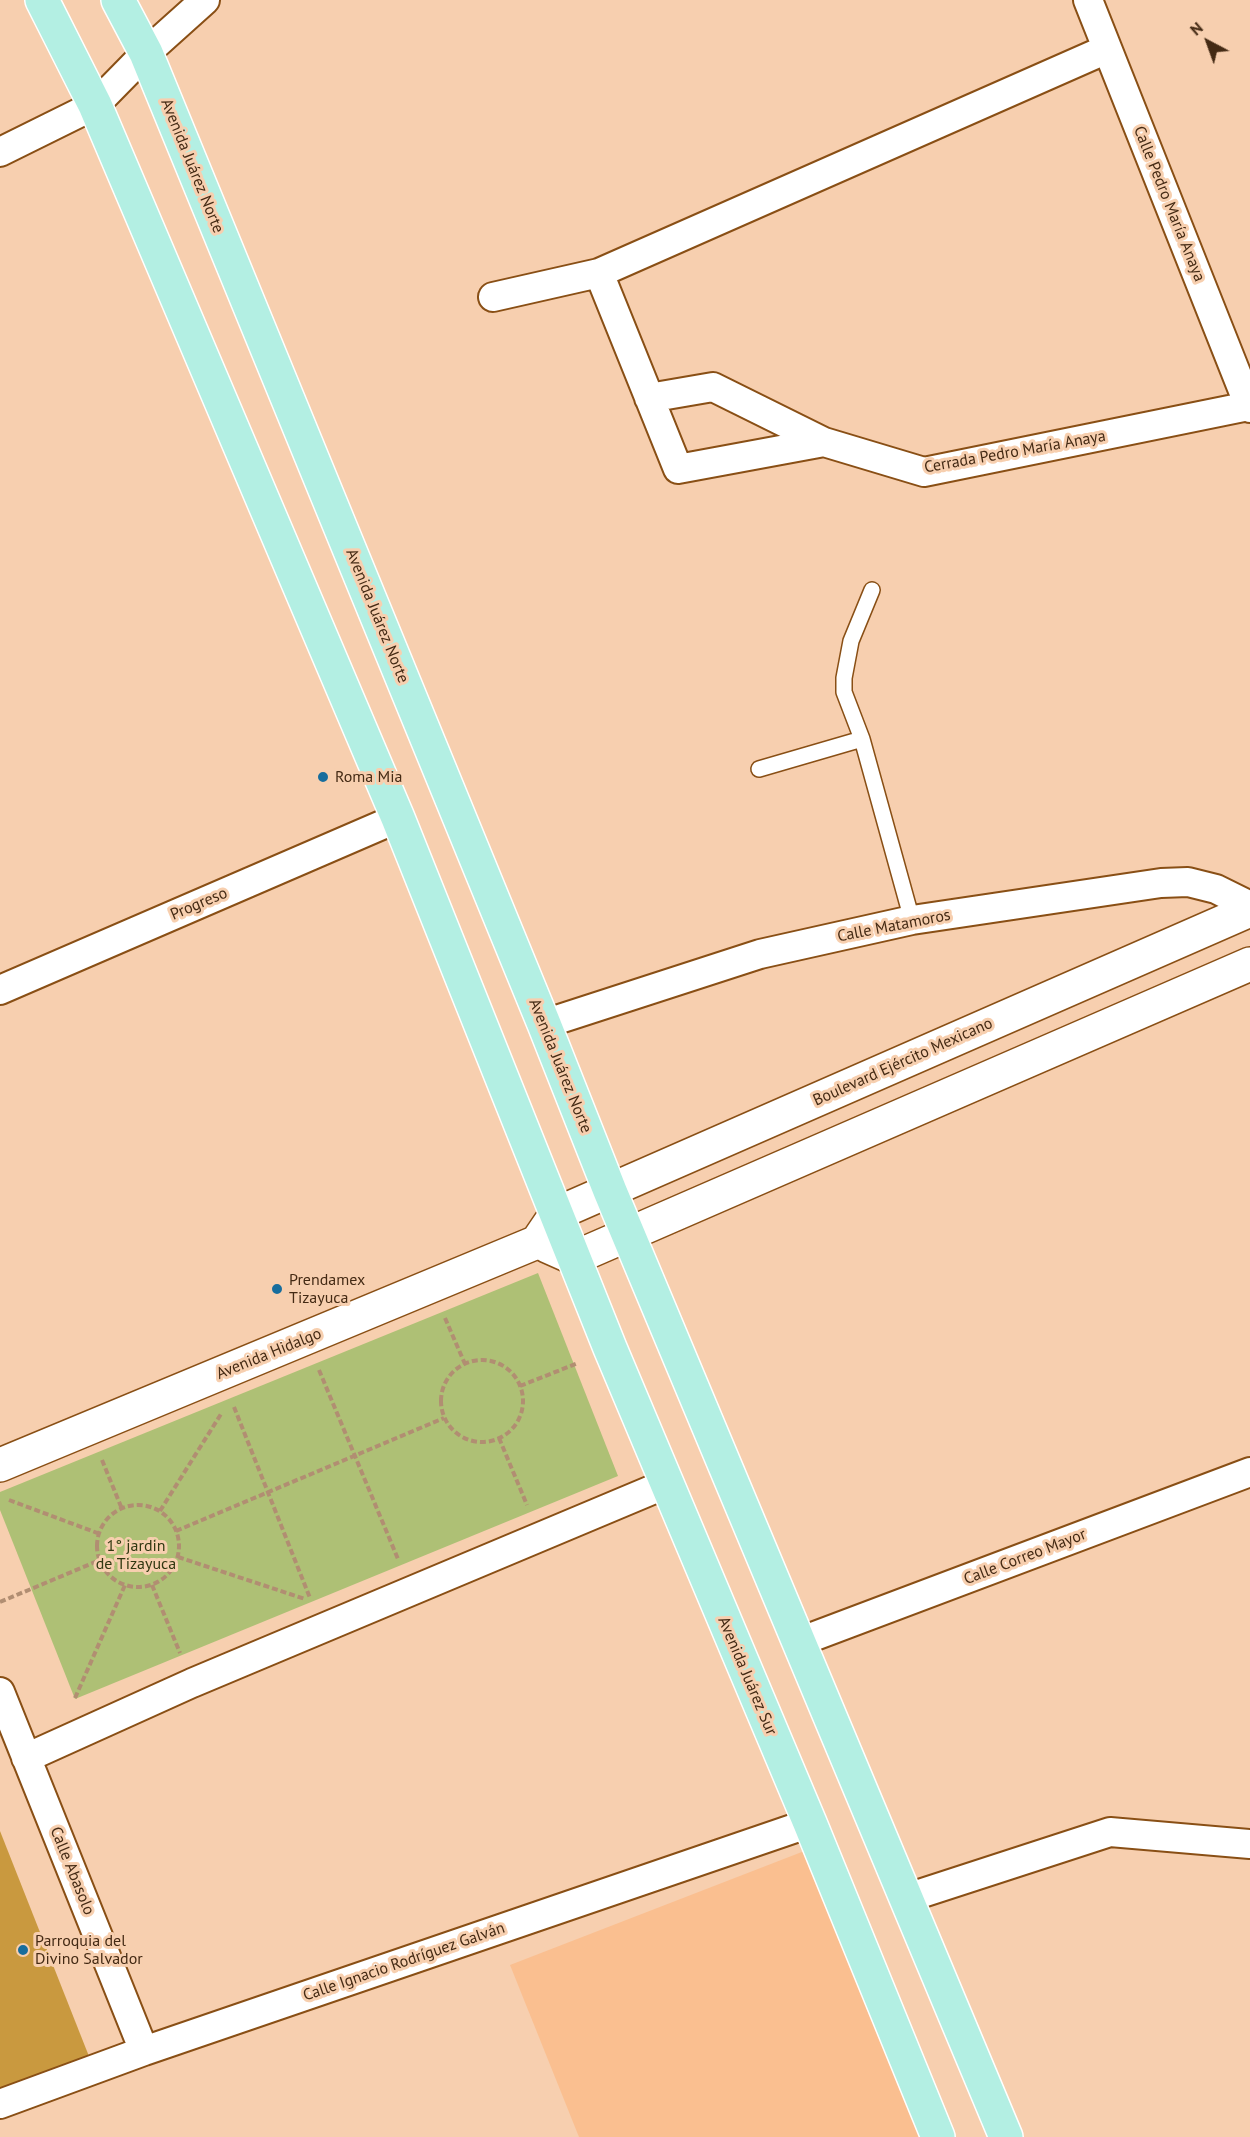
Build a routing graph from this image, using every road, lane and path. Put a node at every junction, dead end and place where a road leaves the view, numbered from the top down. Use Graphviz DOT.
graph roads {
  1 [pos="42,0"];
  2 [pos="118,0"];
  3 [pos="205,0"];
  4 [pos="1088,0"];
  5 [pos="1107,49"];
  6 [pos="146,53"];
  7 [pos="95,105"];
  8 [pos="0,152"];
  9 [pos="599,273"];
  10 [pos="493,297"];
  11 [pos="649,398"];
  12 [pos="1250,407"];
  13 [pos="824,442"];
  14 [pos="872,590"];
  15 [pos="862,739"];
  16 [pos="759,769"];
  17 [pos="398,818"];
  18 [pos="1250,908"];
  19 [pos="912,920"];
  20 [pos="1250,964"];
  21 [pos="0,990"];
  22 [pos="544,1023"];
  23 [pos="610,1191"];
  24 [pos="556,1214"];
  25 [pos="628,1234"];
  26 [pos="537,1242"];
  27 [pos="574,1258"];
  28 [pos="443,1313"];
  29 [pos="316,1364"];
  30 [pos="465,1364"];
  31 [pos="574,1365"];
  32 [pos="520,1386"];
  33 [pos="231,1398"];
  34 [pos="225,1407"];
  35 [pos="444,1418"];
  36 [pos="499,1438"];
  37 [pos="99,1452"];
  38 [pos="354,1456"];
  39 [pos="0,1465"];
  40 [pos="1250,1473"];
  41 [pos="666,1484"];
  42 [pos="268,1492"];
  43 [pos="0,1497"];
  44 [pos="122,1509"];
  45 [pos="160,1511"];
  46 [pos="530,1512"];
  47 [pos="177,1531"];
  48 [pos="100,1534"];
  49 [pos="178,1557"];
  50 [pos="100,1560"];
  51 [pos="400,1565"];
  52 [pos="125,1585"];
  53 [pos="152,1585"];
  54 [pos="0,1602"];
  55 [pos="799,1642"];
  56 [pos="181,1655"];
  57 [pos="0,1692"];
  58 [pos="75,1699"];
  59 [pos="26,1758"];
  60 [pos="810,1823"];
  61 [pos="1250,1844"];
  62 [pos="907,1898"];
  63 [pos="144,2051"];
  64 [pos="0,2104"];
  65 [pos="938,2137"];
  66 [pos="1006,2137"];
  1 -- 7 [label="main road"];
  2 -- 6 [label="main road, Avenida Juárez Norte"];
  3 -- 6 [label="street"];
  4 -- 5 [label="street, Calle Pedro María Anaya"];
  5 -- 9 [label="street"];
  5 -- 12 [label="street, Calle Pedro María Anaya"];
  6 -- 7 [label="street"];
  6 -- 22 [label="main road, Avenida Juárez Norte"];
  7 -- 8 [label="street"];
  7 -- 17 [label="main road"];
  9 -- 10 [label="street"];
  9 -- 11 [label="street"];
  11 -- 13 [label="street"];
  11 -- 13 [label="street, Cerrada Pedro María Anaya"];
  12 -- 13 [label="street, Cerrada Pedro María Anaya"];
  14 -- 15 [label="lane"];
  15 -- 16 [label="lane"];
  15 -- 19 [label="lane"];
  17 -- 21 [label="street, Progreso"];
  17 -- 24 [label="main road"];
  18 -- 19 [label="street, Calle Matamoros"];
  18 -- 23 [label="main road, Boulevard Ejército Mexicano"];
  19 -- 22 [label="street, Calle Matamoros"];
  20 -- 25 [label="main road"];
  22 -- 23 [label="main road, Avenida Juárez Norte"];
  23 -- 24 [label="main road, Boulevard Ejército Mexicano"];
  23 -- 25 [label="main road, Avenida Juárez Norte"];
  24 -- 26 [label="main road"];
  24 -- 27 [label="main road, Avenida Juárez Sur"];
  25 -- 27 [label="main road"];
  25 -- 55 [label="main road"];
  26 -- 27 [label="main road"];
  26 -- 39 [label="main road, Avenida Hidalgo"];
  27 -- 41 [label="main road, Avenida Juárez Sur"];
  28 -- 30 [label="path"];
  29 -- 38 [label="path"];
  30 -- 32 [label="path"];
  30 -- 35 [label="path"];
  31 -- 32 [label="path"];
  32 -- 36 [label="path"];
  33 -- 42 [label="path"];
  34 -- 45 [label="path"];
  35 -- 36 [label="path"];
  35 -- 38 [label="path"];
  36 -- 46 [label="path"];
  37 -- 44 [label="path"];
  38 -- 42 [label="path"];
  38 -- 51 [label="path"];
  40 -- 55 [label="street, Calle Correo Mayor"];
  41 -- 59 [label="street"];
  41 -- 60 [label="main road, Avenida Juárez Sur"];
  42 -- 47 [label="path"];
  42 -- 49 [label="path"];
  43 -- 48 [label="path"];
  44 -- 45 [label="path"];
  44 -- 48 [label="path"];
  45 -- 47 [label="path"];
  47 -- 49 [label="path"];
  48 -- 50 [label="path"];
  49 -- 53 [label="path"];
  50 -- 52 [label="path"];
  50 -- 54 [label="path"];
  52 -- 53 [label="path"];
  52 -- 58 [label="path"];
  53 -- 56 [label="path"];
  55 -- 62 [label="main road"];
  57 -- 59 [label="street, Calle Abasolo"];
  59 -- 63 [label="street, Calle Abasolo"];
  60 -- 63 [label="street, Calle Ignacio Rodríguez Galván"];
  60 -- 65 [label="main road, Avenida Juárez Sur"];
  61 -- 62 [label="street"];
  62 -- 66 [label="main road"];
  63 -- 64 [label="street, Calle Ignacio Rodríguez Galván"];
}
